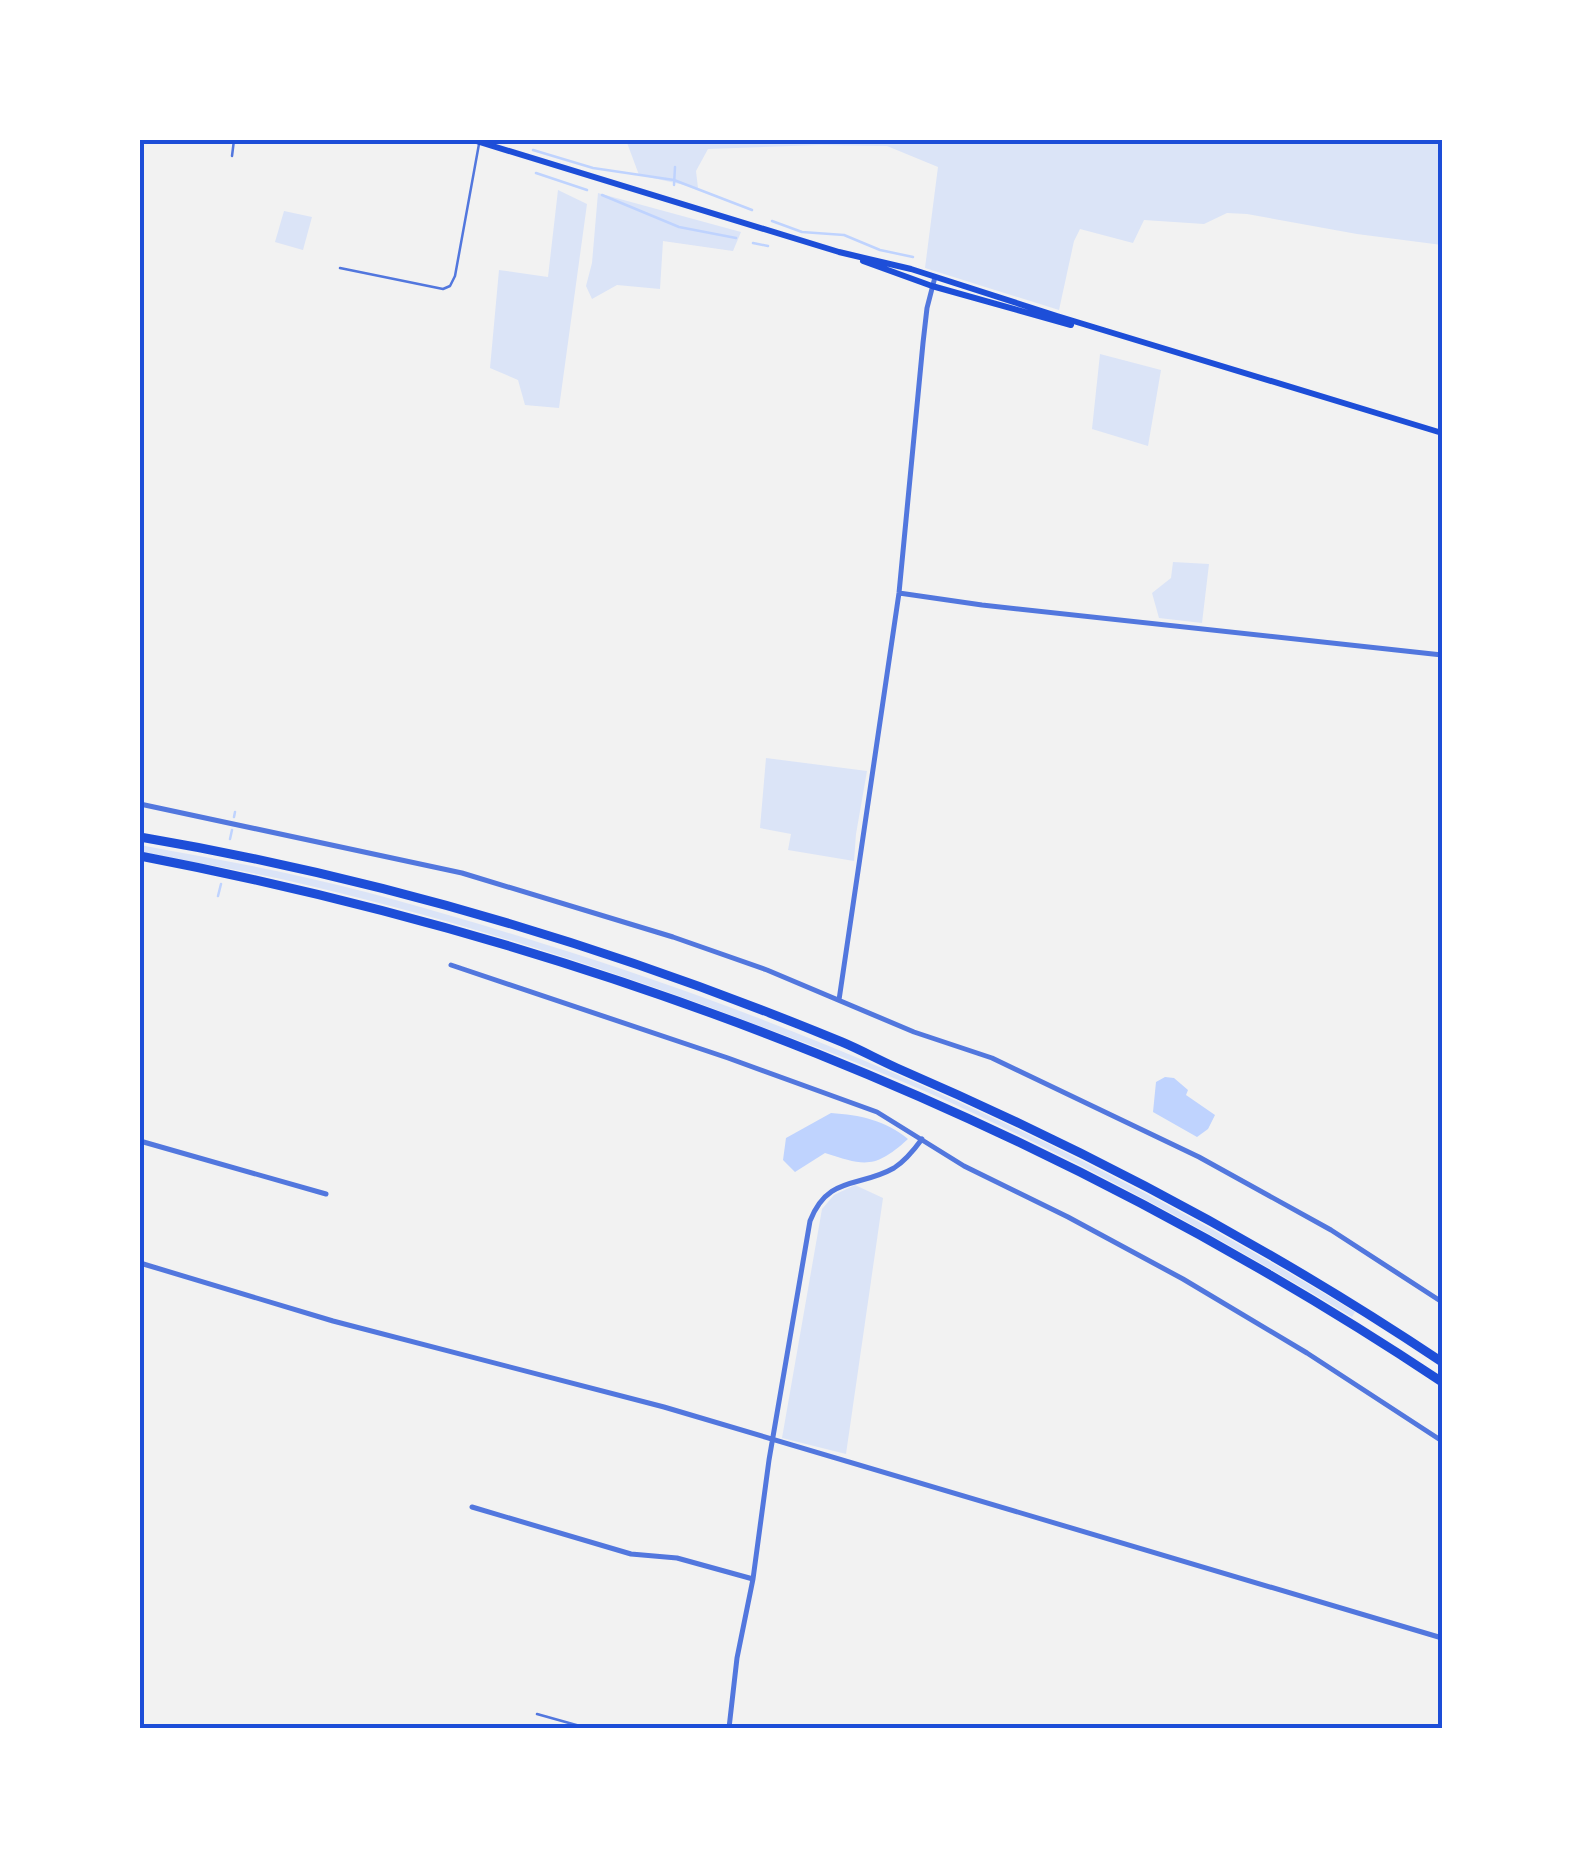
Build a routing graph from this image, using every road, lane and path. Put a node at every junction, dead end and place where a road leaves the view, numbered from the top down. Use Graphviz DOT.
graph roads {
  1 [pos="234,140"];
  2 [pos="476,141"];
  3 [pos="232,156"];
  4 [pos="839,252"];
  5 [pos="340,268"];
  6 [pos="936,277"];
  7 [pos="932,286"];
  8 [pos="1105,331"];
  9 [pos="1442,433"];
  10 [pos="898,593"];
  11 [pos="1442,655"];
  12 [pos="140,804"];
  13 [pos="140,837"];
  14 [pos="140,856"];
  15 [pos="451,965"];
  16 [pos="839,1000"];
  17 [pos="922,1140"];
  18 [pos="140,1141"];
  19 [pos="326,1194"];
  20 [pos="140,1263"];
  21 [pos="1442,1302"];
  22 [pos="1442,1362"];
  23 [pos="1442,1382"];
  24 [pos="774,1441"];
  25 [pos="1442,1442"];
  26 [pos="472,1508"];
  27 [pos="754,1579"];
  28 [pos="1442,1638"];
  29 [pos="537,1714"];
  30 [pos="586,1728"];
  31 [pos="729,1728"];
  1 -- 3 [label="lane"];
  2 -- 4 [label="main road"];
  2 -- 5 [label="lane"];
  4 -- 6 [label="main road"];
  4 -- 7 [label="main road"];
  6 -- 7 [label="street"];
  6 -- 8 [label="main road"];
  7 -- 8 [label="main road"];
  7 -- 10 [label="street"];
  8 -- 9 [label="main road"];
  10 -- 11 [label="street"];
  10 -- 16 [label="street"];
  12 -- 16 [label="street"];
  13 -- 22 [label="highway"];
  14 -- 23 [label="highway"];
  15 -- 17 [label="street"];
  16 -- 21 [label="street"];
  17 -- 24 [label="street"];
  17 -- 25 [label="street"];
  18 -- 19 [label="street"];
  20 -- 24 [label="street"];
  24 -- 27 [label="street"];
  24 -- 28 [label="street"];
  26 -- 27 [label="street"];
  27 -- 31 [label="street"];
  29 -- 30 [label="lane"];
}
